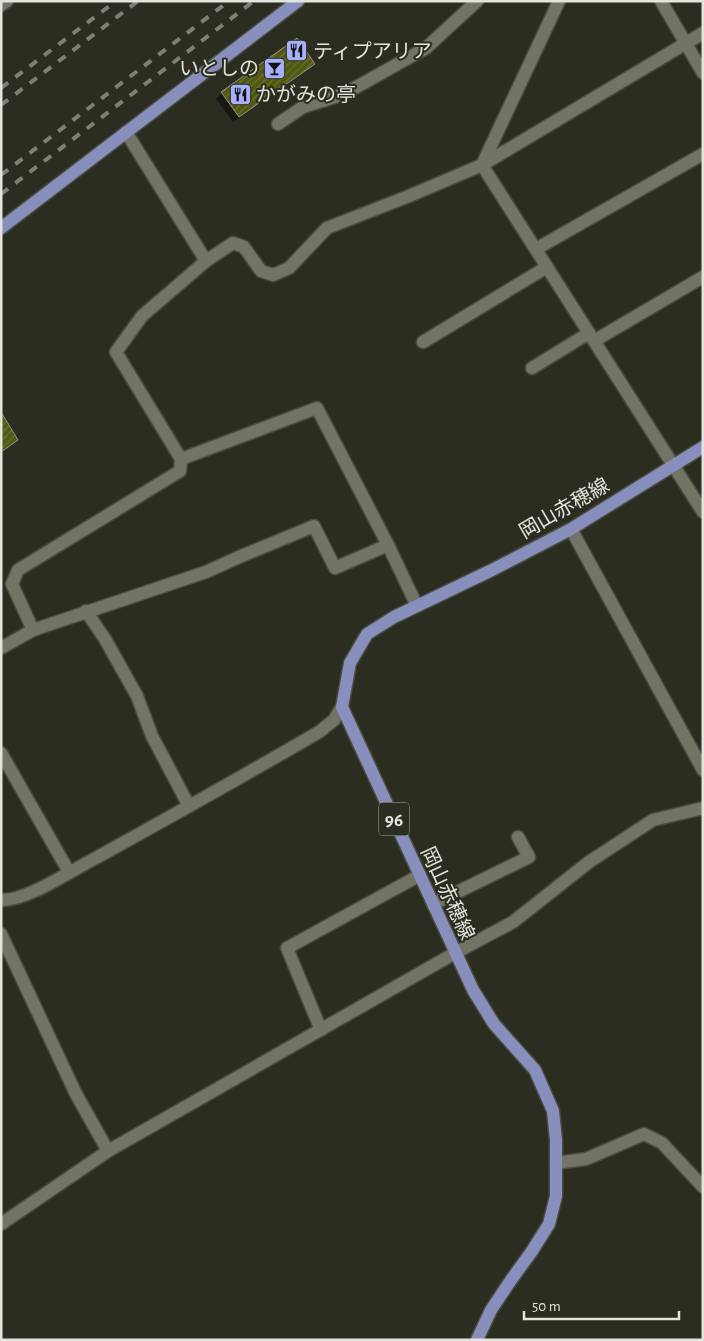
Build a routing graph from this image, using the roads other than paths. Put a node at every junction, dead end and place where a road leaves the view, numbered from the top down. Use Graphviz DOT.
graph roads {
  1 [pos="7,1"];
  2 [pos="298,1"];
  3 [pos="477,1"];
  4 [pos="559,1"];
  5 [pos="661,1"];
  6 [pos="1,5"];
  7 [pos="703,33"];
  8 [pos="685,43"];
  9 [pos="703,72"];
  10 [pos="278,124"];
  11 [pos="126,132"];
  12 [pos="703,154"];
  13 [pos="482,165"];
  14 [pos="1,228"];
  15 [pos="536,250"];
  16 [pos="206,261"];
  17 [pos="546,267"];
  18 [pos="703,277"];
  19 [pos="592,337"];
  20 [pos="423,342"];
  21 [pos="532,368"];
  22 [pos="703,448"];
  23 [pos="181,459"];
  24 [pos="673,465"];
  25 [pos="703,512"];
  26 [pos="571,529"];
  27 [pos="388,544"];
  28 [pos="417,606"];
  29 [pos="86,611"];
  30 [pos="33,630"];
  31 [pos="1,648"];
  32 [pos="342,707"];
  33 [pos="1,753"];
  34 [pos="703,770"];
  35 [pos="189,806"];
  36 [pos="703,809"];
  37 [pos="518,837"];
  38 [pos="68,872"];
  39 [pos="420,875"];
  40 [pos="1,900"];
  41 [pos="433,904"];
  42 [pos="1,934"];
  43 [pos="455,952"];
  44 [pos="321,1030"];
  45 [pos="108,1151"];
  46 [pos="556,1164"];
  47 [pos="703,1187"];
  48 [pos="1,1224"];
  49 [pos="478,1340"];
  1 -- 6 [label="street"];
  2 -- 11 [label="main road"];
  3 -- 10 [label="street"];
  4 -- 13 [label="street"];
  5 -- 8 [label="street"];
  7 -- 8 [label="street"];
  8 -- 9 [label="street"];
  8 -- 13 [label="street"];
  11 -- 14 [label="main road"];
  11 -- 16 [label="street"];
  12 -- 15 [label="street"];
  13 -- 15 [label="street"];
  13 -- 16 [label="street"];
  15 -- 17 [label="street"];
  16 -- 23 [label="street"];
  17 -- 19 [label="street"];
  17 -- 20 [label="street"];
  18 -- 19 [label="street"];
  19 -- 21 [label="street"];
  19 -- 24 [label="street"];
  22 -- 24 [label="main road, 岡山赤穂線"];
  23 -- 27 [label="street"];
  23 -- 30 [label="street"];
  24 -- 25 [label="street"];
  24 -- 26 [label="main road, 岡山赤穂線"];
  26 -- 28 [label="main road, 岡山赤穂線"];
  26 -- 34 [label="street"];
  27 -- 28 [label="street"];
  27 -- 29 [label="street"];
  28 -- 32 [label="main road, 岡山赤穂線"];
  29 -- 30 [label="street"];
  29 -- 35 [label="street"];
  30 -- 31 [label="street"];
  32 -- 35 [label="street"];
  32 -- 39 [label="main road, 岡山赤穂線 / 96"];
  33 -- 38 [label="street"];
  35 -- 38 [label="street"];
  36 -- 43 [label="street"];
  37 -- 41 [label="street"];
  38 -- 40 [label="street"];
  39 -- 41 [label="main road, 岡山赤穂線 / 96"];
  39 -- 44 [label="street"];
  41 -- 43 [label="main road, 岡山赤穂線 / 96"];
  42 -- 45 [label="street"];
  43 -- 44 [label="street"];
  43 -- 46 [label="main road, 岡山赤穂線 / 96"];
  44 -- 45 [label="street"];
  45 -- 48 [label="street"];
  46 -- 47 [label="street"];
  46 -- 49 [label="main road, 岡山赤穂線 / 96"];
}
